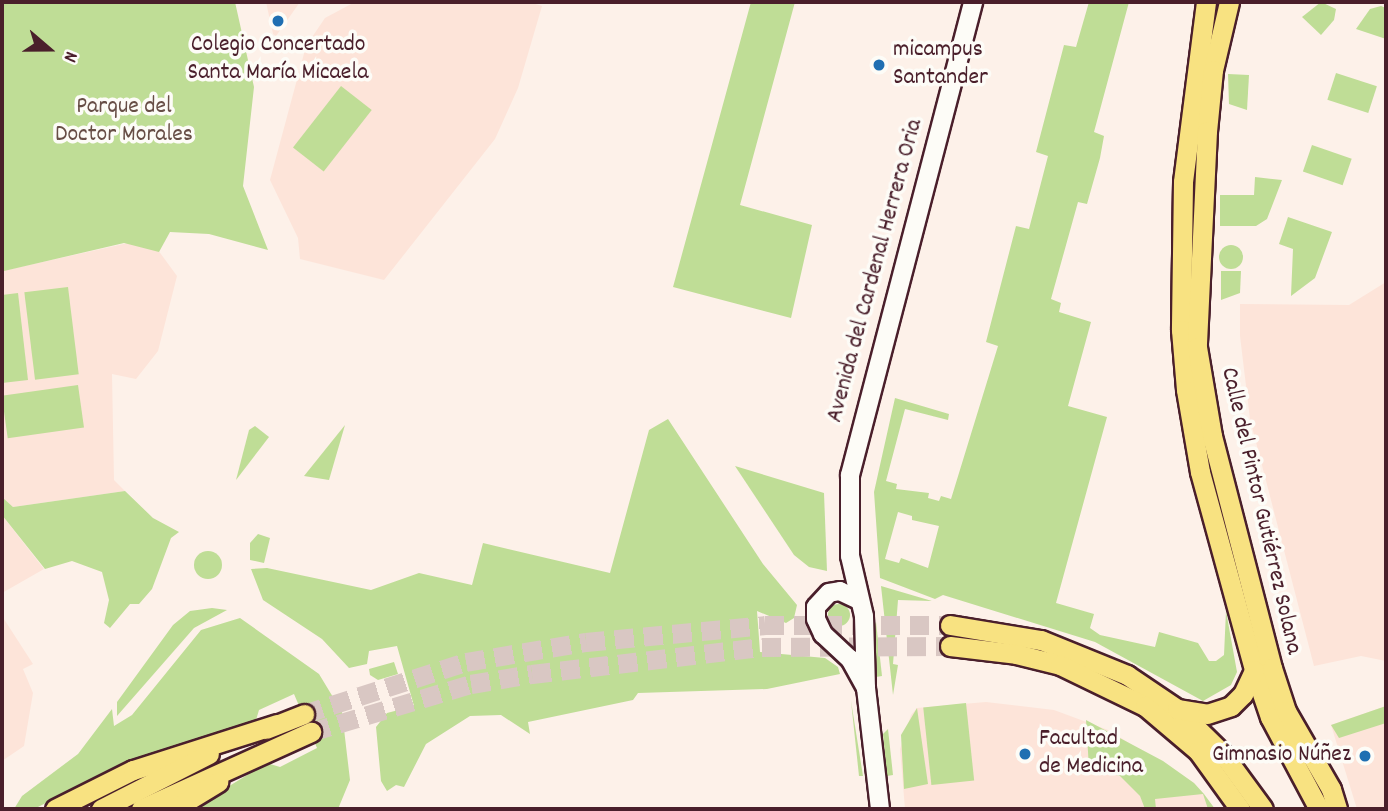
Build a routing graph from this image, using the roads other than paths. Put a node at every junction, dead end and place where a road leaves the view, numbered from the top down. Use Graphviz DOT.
graph roads {
  1 [pos="973,2"];
  2 [pos="1206,2"];
  3 [pos="1229,2"];
  4 [pos="850,556"];
  5 [pos="840,591"];
  6 [pos="859,600"];
  7 [pos="862,624"];
  8 [pos="950,625"];
  9 [pos="831,639"];
  10 [pos="950,646"];
  11 [pos="1254,670"];
  12 [pos="866,688"];
  13 [pos="1177,709"];
  14 [pos="276,724"];
  15 [pos="259,753"];
  16 [pos="55,809"];
  17 [pos="101,809"];
  18 [pos="141,809"];
  19 [pos="174,809"];
  20 [pos="880,809"];
  21 [pos="1240,809"];
  22 [pos="1263,809"];
  23 [pos="1319,809"];
  24 [pos="1337,809"];
  1 -- 4 [label="main road, Avenida del Cardenal Herrera Oria"];
  2 -- 11 [label="main road, Calle del Pintor Gutiérrez Solana"];
  3 -- 24 [label="main road, Calle del Pintor Gutiérrez Solana"];
  4 -- 5 [label="main road, Avenida del Cardenal Herrera Oria"];
  4 -- 6 [label="main road, Avenida del Cardenal Herrera Oria"];
  5 -- 6 [label="main road"];
  5 -- 9 [label="main road, Avenida del Cardenal Herrera Oria"];
  6 -- 7 [label="main road, Avenida del Cardenal Herrera Oria"];
  7 -- 9 [label="main road"];
  7 -- 12 [label="main road, Avenida del Cardenal Herrera Oria"];
  8 -- 13 [label="main road"];
  9 -- 12 [label="main road, Avenida del Cardenal Herrera Oria"];
  10 -- 21 [label="main road"];
  11 -- 13 [label="main road"];
  11 -- 23 [label="main road, Calle del Pintor Gutiérrez Solana"];
  12 -- 20 [label="main road, Avenida del Cardenal Herrera Oria"];
  13 -- 22 [label="main road"];
  14 -- 15 [label="main road"];
  14 -- 16 [label="main road"];
  14 -- 17 [label="main road"];
  15 -- 18 [label="main road"];
  15 -- 19 [label="main road"];
}
